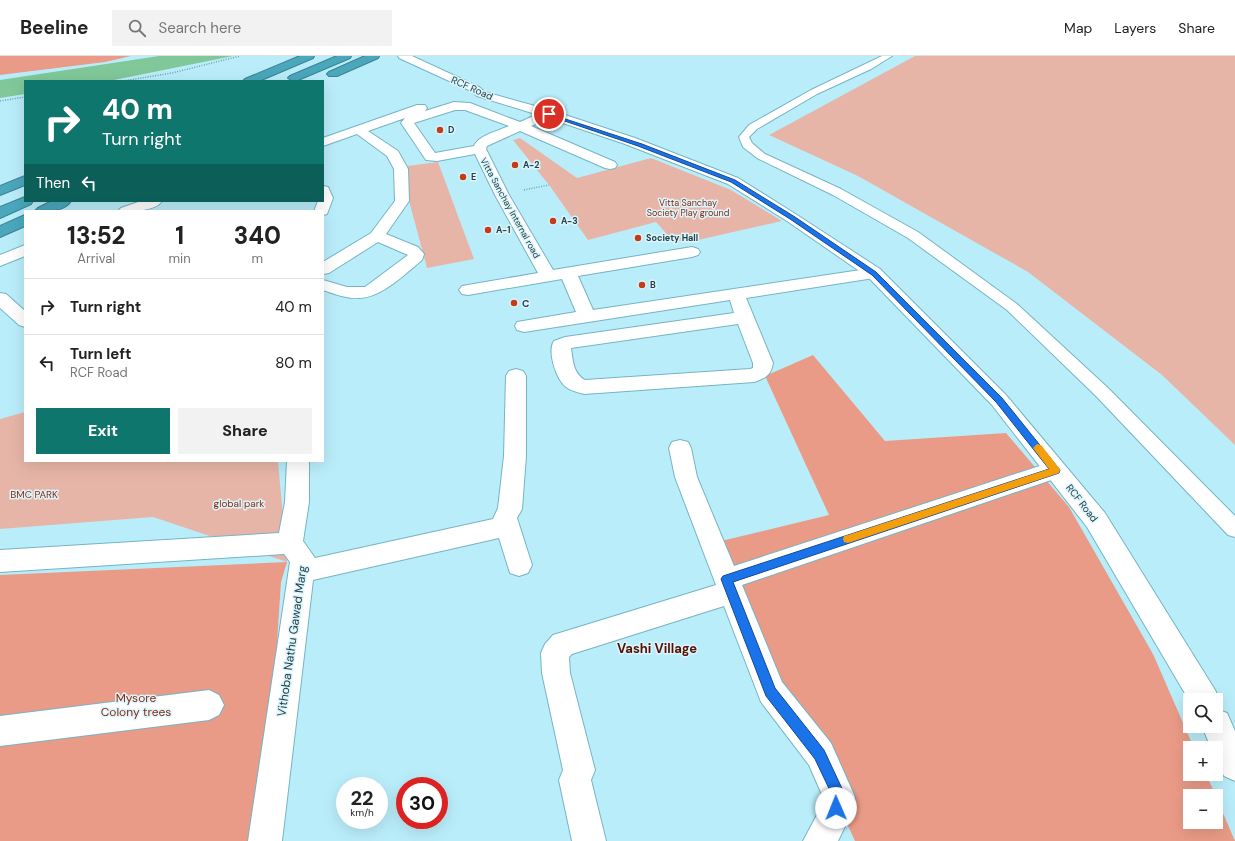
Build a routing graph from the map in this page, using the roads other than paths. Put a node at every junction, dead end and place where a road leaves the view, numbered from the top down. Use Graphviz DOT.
graph roads {
  1 [pos="309,56"];
  2 [pos="346,56"];
  3 [pos="374,56"];
  4 [pos="403,56"];
  5 [pos="888,56"];
  6 [pos="323,78"];
  7 [pos="251,80"];
  8 [pos="288,80"];
  9 [pos="475,89"];
  10 [pos="549,114"];
  11 [pos="520,126"];
  12 [pos="359,130"];
  13 [pos="324,142"];
  14 [pos="479,149"];
  15 [pos="610,165"];
  16 [pos="24,180"];
  17 [pos="0,191"];
  18 [pos="324,193"];
  19 [pos="24,202"];
  20 [pos="62,202"];
  21 [pos="152,202"];
  22 [pos="45,210"];
  23 [pos="129,210"];
  24 [pos="322,210"];
  25 [pos="0,213"];
  26 [pos="24,220"];
  27 [pos="0,232"];
  28 [pos="377,236"];
  29 [pos="24,250"];
  30 [pos="692,252"];
  31 [pos="0,261"];
  32 [pos="324,268"];
  33 [pos="568,273"];
  34 [pos="874,273"];
  35 [pos="548,276"];
  36 [pos="324,285"];
  37 [pos="468,290"];
  38 [pos="736,294"];
  39 [pos="0,298"];
  40 [pos="587,317"];
  41 [pos="745,317"];
  42 [pos="24,319"];
  43 [pos="524,326"];
  44 [pos="516,376"];
  45 [pos="680,448"];
  46 [pos="298,462"];
  47 [pos="1056,470"];
  48 [pos="508,526"];
  49 [pos="1235,528"];
  50 [pos="290,543"];
  51 [pos="0,561"];
  52 [pos="519,566"];
  53 [pos="301,572"];
  54 [pos="729,586"];
  55 [pos="1201,693"];
  56 [pos="209,705"];
  57 [pos="0,731"];
  58 [pos="1220,733"];
  59 [pos="1235,765"];
  60 [pos="265,841"];
  61 [pos="589,841"];
  62 [pos="820,841"];
  1 -- 7 [label="highway"];
  2 -- 8 [label="highway"];
  3 -- 6 [label="highway"];
  4 -- 9 [label="street, RCF Road"];
  5 -- 49 [label="lane"];
  9 -- 10 [label="street, RCF Road"];
  9 -- 12 [label="street"];
  10 -- 11 [label="street, Vitta Sanchay Internal road"];
  10 -- 34 [label="street, RCF Road"];
  11 -- 14 [label="street, Vitta Sanchay Internal road"];
  11 -- 14 [label="street"];
  11 -- 15 [label="street"];
  12 -- 13 [label="street"];
  12 -- 28 [label="street"];
  14 -- 35 [label="street, Vitta Sanchay Internal road"];
  16 -- 17 [label="highway"];
  18 -- 24 [label="street"];
  19 -- 25 [label="highway"];
  20 -- 22 [label="highway"];
  21 -- 23 [label="street"];
  26 -- 27 [label="highway"];
  28 -- 32 [label="street"];
  28 -- 36 [label="street"];
  29 -- 31 [label="street"];
  30 -- 33 [label="street"];
  33 -- 35 [label="street"];
  33 -- 40 [label="street"];
  34 -- 38 [label="street"];
  34 -- 47 [label="street, RCF Road"];
  35 -- 37 [label="street"];
  38 -- 40 [label="street"];
  38 -- 41 [label="street"];
  39 -- 42 [label="street"];
  40 -- 43 [label="street"];
  41 -- 41 [label="street"];
  44 -- 48 [label="street"];
  45 -- 54 [label="street"];
  46 -- 50 [label="street"];
  47 -- 54 [label="street"];
  47 -- 55 [label="street, RCF Road"];
  48 -- 52 [label="street"];
  48 -- 53 [label="street"];
  50 -- 51 [label="street"];
  50 -- 53 [label="street, Vithoba Nathu Gawad Marg"];
  53 -- 60 [label="street, Vithoba Nathu Gawad Marg"];
  54 -- 61 [label="street"];
  54 -- 62 [label="street"];
  56 -- 57 [label="street"];
  58 -- 59 [label="street"];
}
